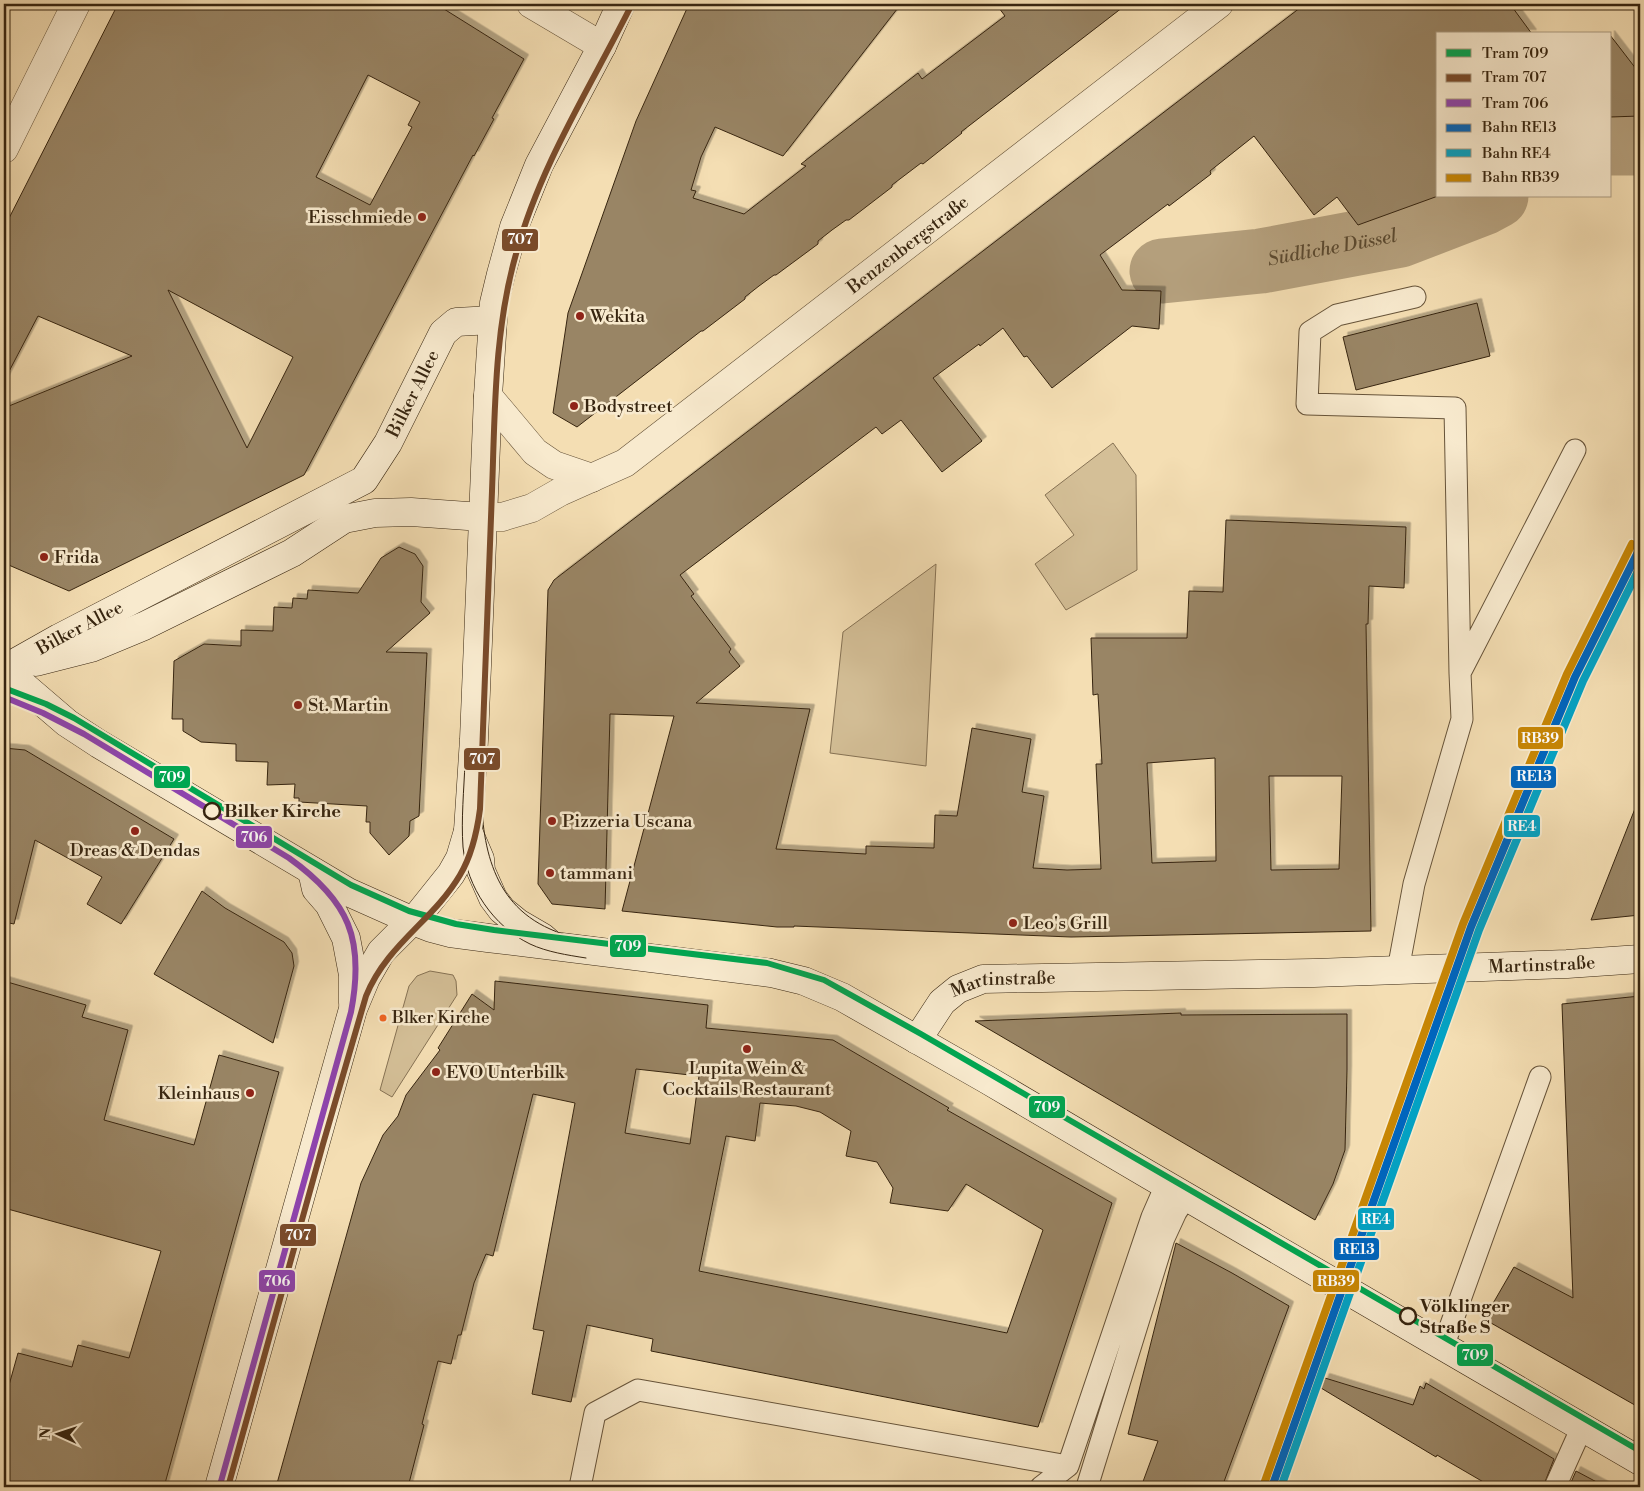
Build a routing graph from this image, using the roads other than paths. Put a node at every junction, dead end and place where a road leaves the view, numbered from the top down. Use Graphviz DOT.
graph roads {
  1 [pos="76,4"];
  2 [pos="531,4"];
  3 [pos="622,4"];
  4 [pos="1220,4"];
  5 [pos="602,46"];
  6 [pos="4,148"];
  7 [pos="1415,298"];
  8 [pos="492,320"];
  9 [pos="488,396"];
  10 [pos="1575,450"];
  11 [pos="592,478"];
  12 [pos="364,480"];
  13 [pos="375,513"];
  14 [pos="482,517"];
  15 [pos="4,669"];
  16 [pos="1460,673"];
  17 [pos="468,831"];
  18 [pos="312,870"];
  19 [pos="412,921"];
  20 [pos="551,946"];
  21 [pos="1640,959"];
  22 [pos="1398,970"];
  23 [pos="353,1010"];
  24 [pos="917,1040"];
  25 [pos="1540,1077"];
  26 [pos="1176,1191"];
  27 [pos="1443,1347"];
  28 [pos="1582,1428"];
  29 [pos="1640,1462"];
  30 [pos="1068,1466"];
  31 [pos="219,1487"];
  32 [pos="580,1487"];
  33 [pos="1042,1487"];
  34 [pos="1087,1487"];
  35 [pos="1555,1487"];
  1 -- 6 [label="street"];
  2 -- 5 [label="street"];
  3 -- 5 [label="street"];
  4 -- 11 [label="street, Benzenbergstraße"];
  5 -- 8 [label="street"];
  7 -- 16 [label="lane"];
  8 -- 9 [label="street"];
  8 -- 12 [label="street, Bilker Allee"];
  9 -- 11 [label="street"];
  9 -- 14 [label="street"];
  10 -- 16 [label="lane"];
  11 -- 14 [label="street, Benzenbergstraße"];
  12 -- 13 [label="street"];
  12 -- 15 [label="street, Bilker Allee"];
  13 -- 14 [label="street, Bilker Allee"];
  13 -- 15 [label="street, Bilker Allee"];
  14 -- 17 [label="street"];
  15 -- 18 [label="street"];
  16 -- 22 [label="lane"];
  17 -- 19 [label="street"];
  17 -- 20 [label="street"];
  18 -- 19 [label="street"];
  18 -- 23 [label="street"];
  19 -- 20 [label="street"];
  19 -- 23 [label="street"];
  20 -- 24 [label="street"];
  21 -- 22 [label="street, Martinstraße"];
  22 -- 24 [label="street, Martinstraße"];
  23 -- 31 [label="street"];
  24 -- 26 [label="street"];
  25 -- 27 [label="lane"];
  26 -- 27 [label="street"];
  26 -- 30 [label="lane"];
  26 -- 34 [label="lane"];
  27 -- 28 [label="street"];
  28 -- 29 [label="street"];
  28 -- 35 [label="lane"];
  30 -- 32 [label="lane"];
  30 -- 33 [label="lane"];
}
